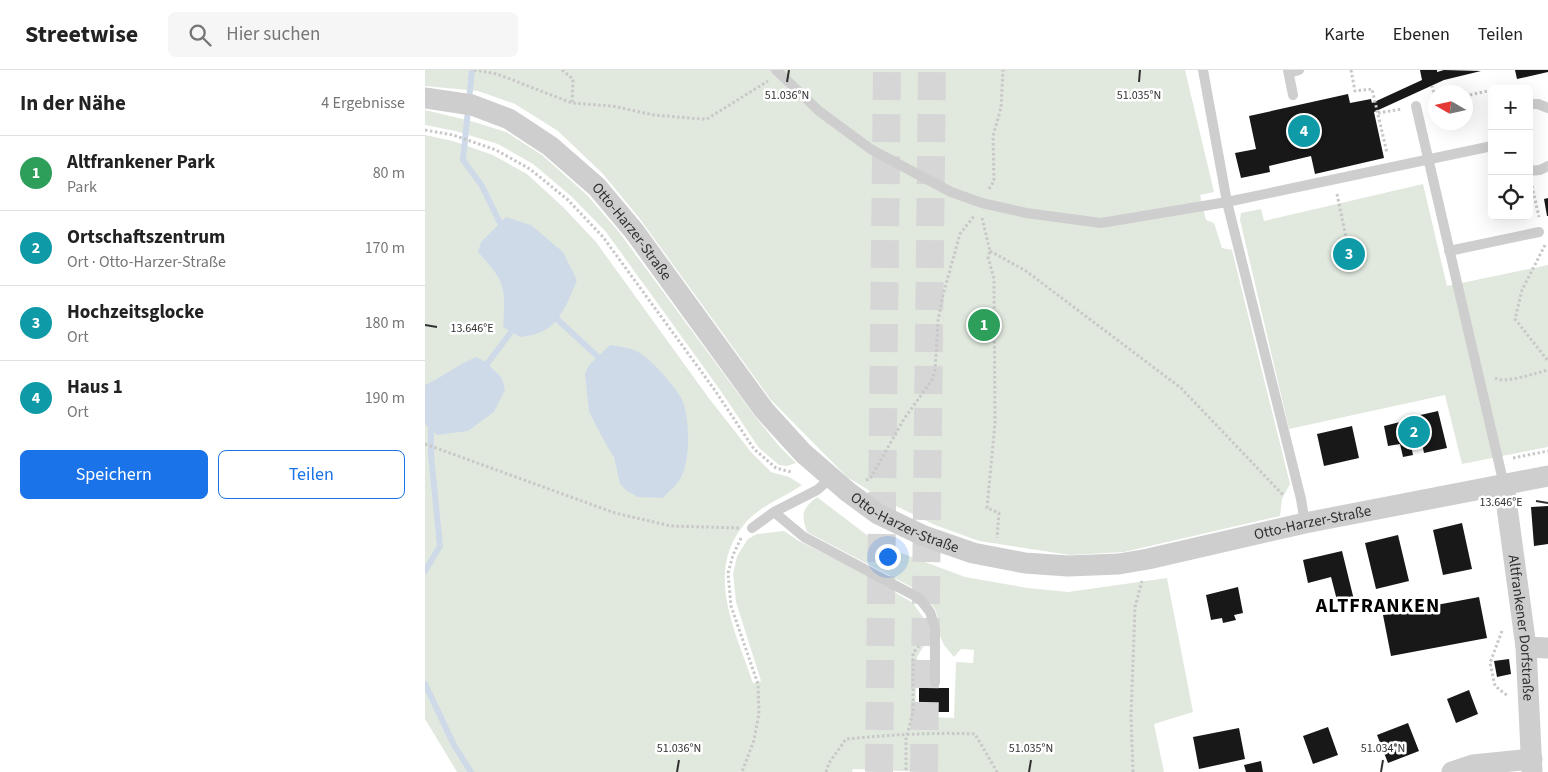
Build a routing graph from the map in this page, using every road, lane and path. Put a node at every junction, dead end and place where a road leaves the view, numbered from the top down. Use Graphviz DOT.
graph roads {
  1 [pos="474,70"];
  2 [pos="562,70"];
  3 [pos="1003,70"];
  4 [pos="1203,70"];
  5 [pos="1351,70"];
  6 [pos="1292,71"];
  7 [pos="778,72"];
  8 [pos="1488,91"];
  9 [pos="1473,94"];
  10 [pos="1293,95"];
  11 [pos="425,98"];
  12 [pos="572,103"];
  13 [pos="1533,104"];
  14 [pos="1416,106"];
  15 [pos="1548,108"];
  16 [pos="425,130"];
  17 [pos="1488,147"];
  18 [pos="1427,159"];
  19 [pos="1548,166"];
  20 [pos="1390,167"];
  21 [pos="1532,175"];
  22 [pos="1334,179"];
  23 [pos="1533,190"];
  24 [pos="981,202"];
  25 [pos="1227,202"];
  26 [pos="1539,218"];
  27 [pos="971,219"];
  28 [pos="984,224"];
  29 [pos="1541,234"];
  30 [pos="1347,247"];
  31 [pos="991,251"];
  32 [pos="1449,252"];
  33 [pos="1548,361"];
  34 [pos="1548,370"];
  35 [pos="1478,376"];
  36 [pos="425,444"];
  37 [pos="1548,451"];
  38 [pos="1498,460"];
  39 [pos="1548,476"];
  40 [pos="824,484"];
  41 [pos="1504,485"];
  42 [pos="848,492"];
  43 [pos="1301,499"];
  44 [pos="774,512"];
  45 [pos="1305,523"];
  46 [pos="752,528"];
  47 [pos="995,558"];
  48 [pos="1149,559"];
  49 [pos="1523,624"];
  50 [pos="1526,647"];
  51 [pos="1548,648"];
  52 [pos="913,654"];
  53 [pos="935,682"];
  54 [pos="1528,704"];
  55 [pos="907,733"];
  56 [pos="1532,766"];
  57 [pos="906,770"];
  58 [pos="742,772"];
  59 [pos="826,772"];
  60 [pos="997,772"];
  61 [pos="1133,772"];
  62 [pos="1452,772"];
  1 -- 12 [label="path"];
  2 -- 12 [label="path"];
  3 -- 24 [label="path"];
  4 -- 25 [label="lane"];
  5 -- 20 [label="path"];
  6 -- 10 [label="lane"];
  7 -- 12 [label="path"];
  7 -- 24 [label="lane"];
  8 -- 9 [label="path"];
  11 -- 40 [label="street, Otto-Harzer-Straße"];
  13 -- 15 [label="lane"];
  14 -- 18 [label="lane"];
  16 -- 40 [label="path"];
  17 -- 18 [label="lane"];
  18 -- 20 [label="lane"];
  18 -- 32 [label="lane"];
  19 -- 21 [label="lane"];
  20 -- 22 [label="lane"];
  22 -- 25 [label="lane"];
  22 -- 30 [label="path"];
  23 -- 26 [label="path"];
  24 -- 25 [label="lane"];
  25 -- 43 [label="lane"];
  27 -- 42 [label="path"];
  28 -- 31 [label="path"];
  29 -- 32 [label="lane"];
  29 -- 33 [label="path"];
  30 -- 30 [label="path"];
  31 -- 43 [label="path"];
  31 -- 47 [label="path"];
  32 -- 35 [label="lane"];
  34 -- 35 [label="path"];
  35 -- 38 [label="lane"];
  36 -- 46 [label="path"];
  37 -- 38 [label="path"];
  38 -- 41 [label="lane"];
  39 -- 41 [label="street, Otto-Harzer-Straße"];
  40 -- 42 [label="street, Otto-Harzer-Straße"];
  40 -- 44 [label="lane"];
  41 -- 45 [label="street, Otto-Harzer-Straße"];
  41 -- 49 [label="street, Altfrankener Dorfstraße"];
  42 -- 47 [label="street, Otto-Harzer-Straße"];
  43 -- 45 [label="lane"];
  44 -- 46 [label="lane"];
  44 -- 53 [label="lane"];
  45 -- 48 [label="street, Otto-Harzer-Straße"];
  46 -- 58 [label="path"];
  47 -- 48 [label="street, Otto-Harzer-Straße"];
  48 -- 61 [label="path"];
  49 -- 50 [label="street, Altfrankener Dorfstraße"];
  49 -- 54 [label="path"];
  50 -- 51 [label="street"];
  50 -- 54 [label="street, Altfrankener Dorfstraße"];
  52 -- 55 [label="path"];
  54 -- 56 [label="street, Altfrankener Dorfstraße"];
  55 -- 57 [label="path"];
  55 -- 59 [label="path"];
  55 -- 60 [label="path"];
  56 -- 62 [label="street"];
}
